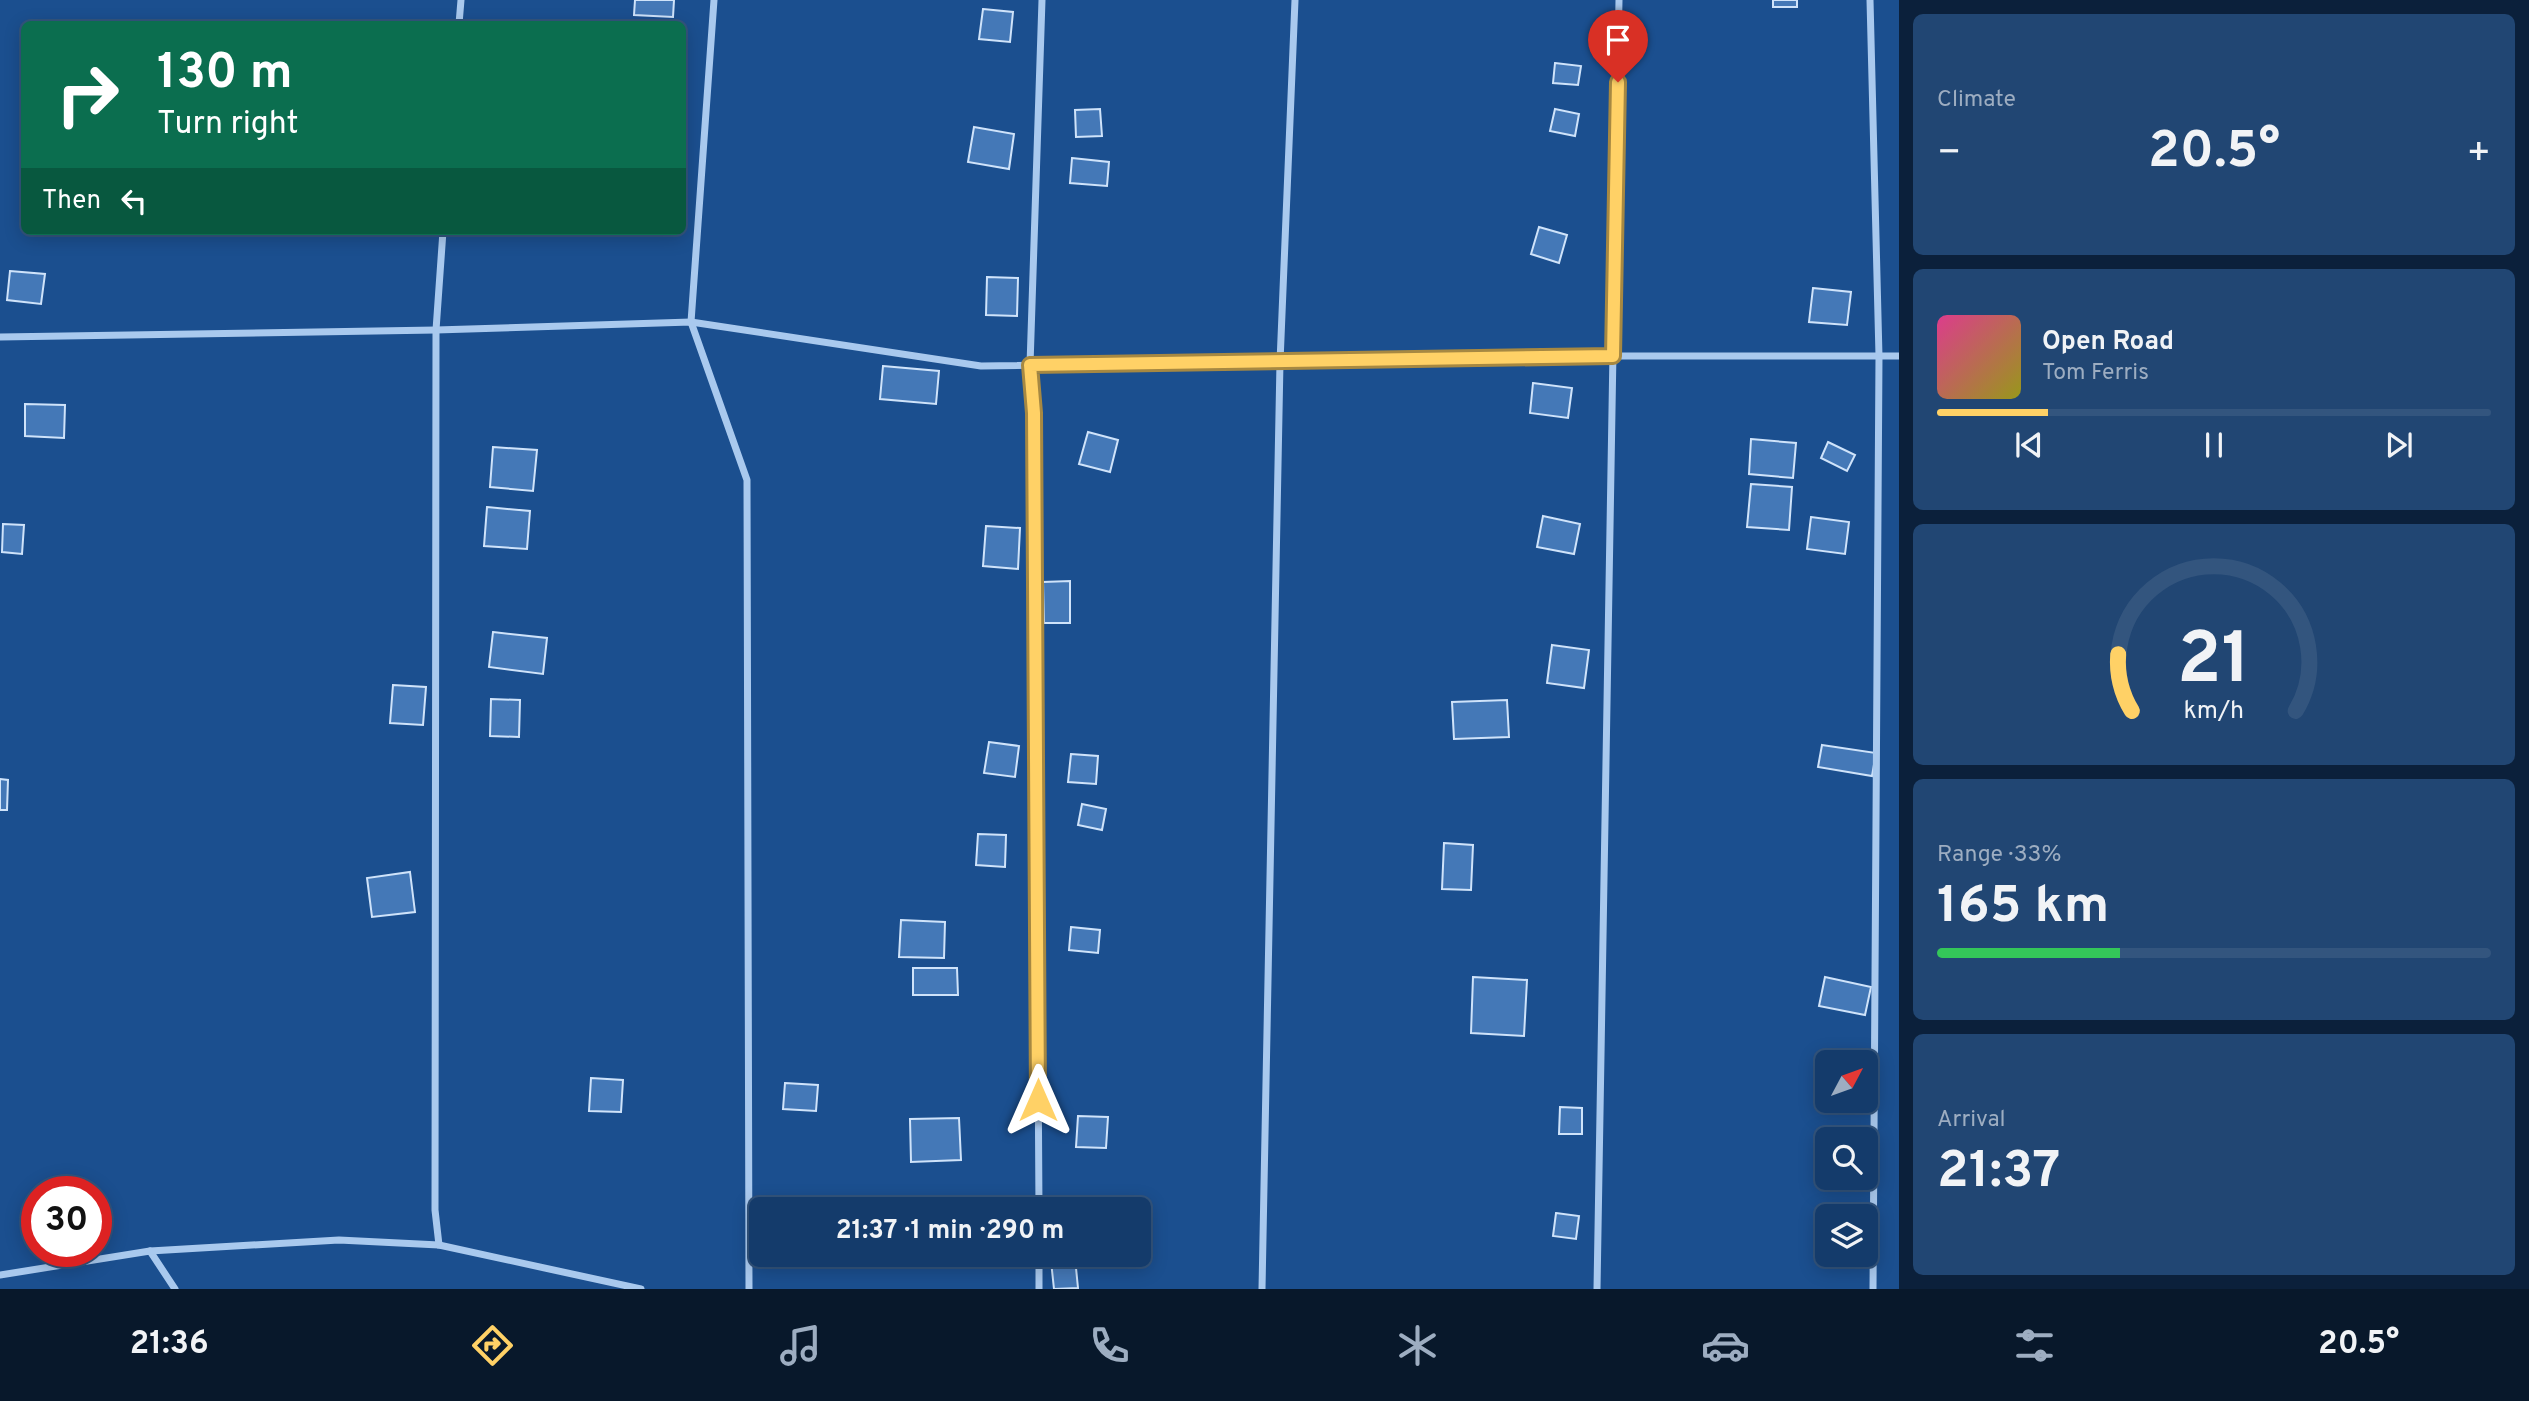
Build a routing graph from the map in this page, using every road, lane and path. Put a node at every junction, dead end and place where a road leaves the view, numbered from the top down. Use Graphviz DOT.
graph roads {
  1 [pos="460,0"];
  2 [pos="714,0"];
  3 [pos="1042,0"];
  4 [pos="1295,0"];
  5 [pos="1619,0"];
  6 [pos="1870,0"];
  7 [pos="459,21"];
  8 [pos="443,235"];
  9 [pos="691,322"];
  10 [pos="436,330"];
  11 [pos="0,337"];
  12 [pos="1613,356"];
  13 [pos="1879,356"];
  14 [pos="1899,356"];
  15 [pos="1280,362"];
  16 [pos="1030,365"];
  17 [pos="1039,1197"];
  18 [pos="439,1245"];
  19 [pos="149,1251"];
  20 [pos="1039,1267"];
  21 [pos="0,1275"];
  22 [pos="176,1289"];
  23 [pos="641,1289"];
  24 [pos="750,1289"];
  25 [pos="1039,1289"];
  26 [pos="1262,1289"];
  27 [pos="1597,1289"];
  28 [pos="1873,1289"];
  1 -- 7 [label="street"];
  2 -- 9 [label="street"];
  3 -- 16 [label="street"];
  4 -- 15 [label="street"];
  5 -- 12 [label="street"];
  6 -- 13 [label="street"];
  8 -- 10 [label="street"];
  9 -- 10 [label="street"];
  9 -- 16 [label="street"];
  9 -- 24 [label="street"];
  10 -- 11 [label="street"];
  10 -- 18 [label="street"];
  12 -- 13 [label="street"];
  12 -- 15 [label="street"];
  12 -- 27 [label="street"];
  13 -- 14 [label="street"];
  13 -- 28 [label="street"];
  15 -- 16 [label="street"];
  15 -- 26 [label="street"];
  16 -- 17 [label="street"];
  18 -- 19 [label="street"];
  18 -- 23 [label="street"];
  19 -- 21 [label="street"];
  19 -- 22 [label="street"];
  20 -- 25 [label="street"];
}
